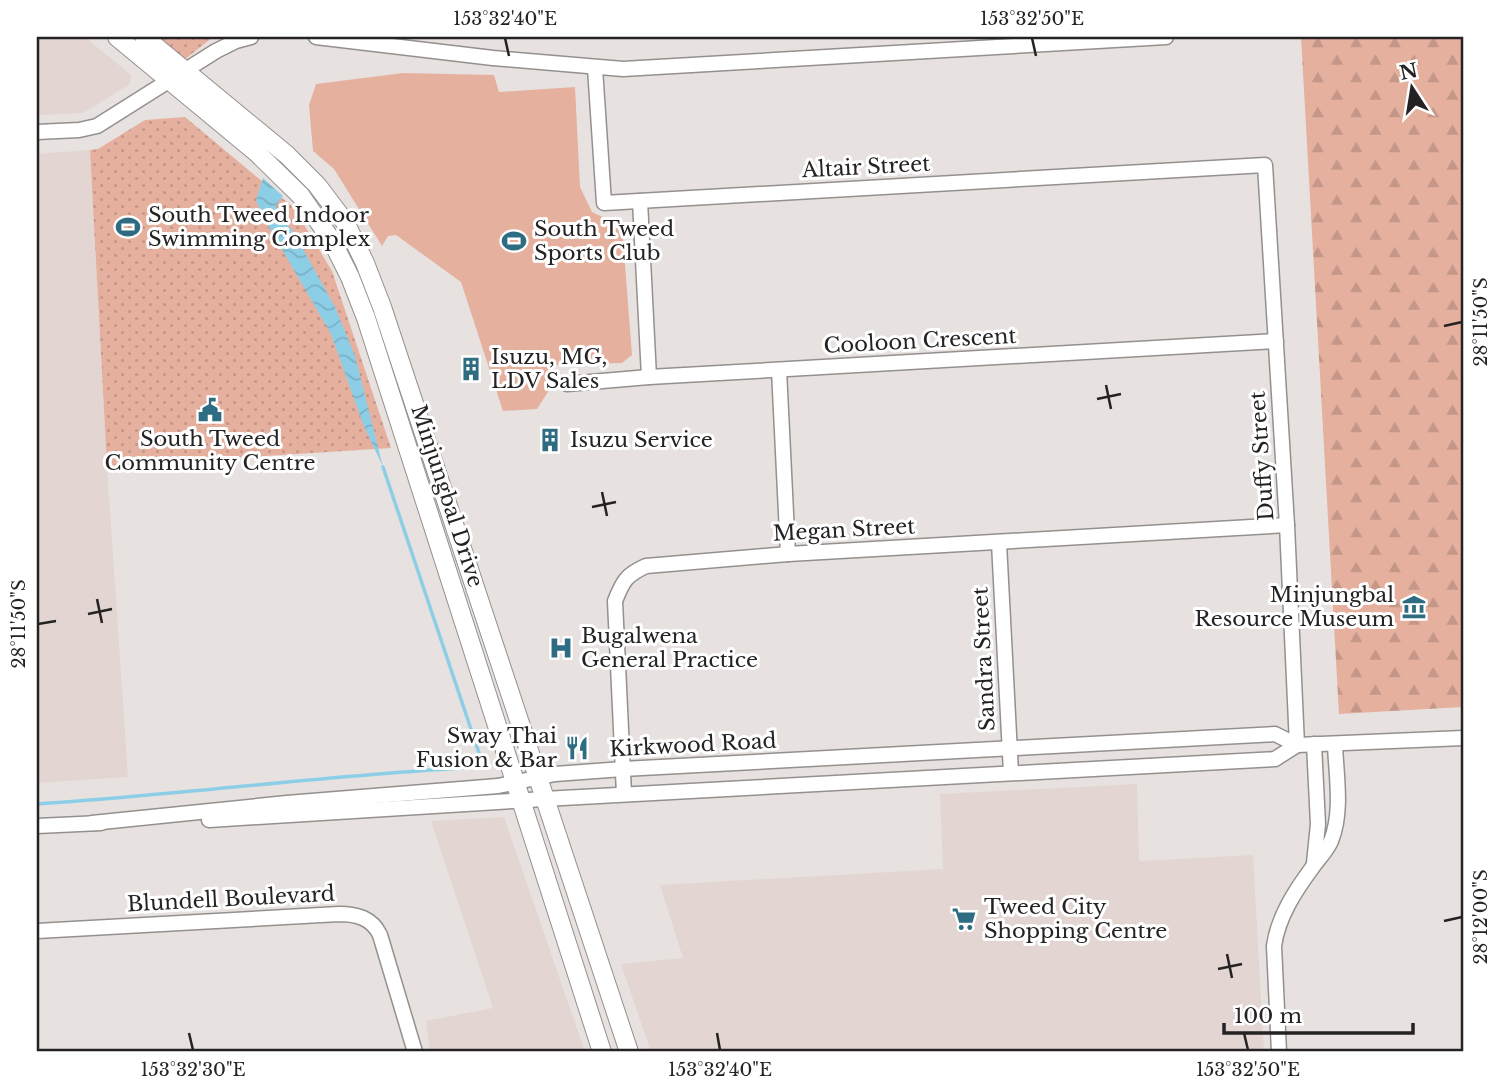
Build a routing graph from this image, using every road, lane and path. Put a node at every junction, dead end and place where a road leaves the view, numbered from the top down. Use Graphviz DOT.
graph roads {
  1 [pos="117,37"];
  2 [pos="144,37"];
  3 [pos="251,37"];
  4 [pos="316,37"];
  5 [pos="1166,37"];
  6 [pos="595,68"];
  7 [pos="177,76"];
  8 [pos="37,132"];
  9 [pos="1265,165"];
  10 [pos="640,201"];
  11 [pos="1276,341"];
  12 [pos="779,370"];
  13 [pos="649,377"];
  14 [pos="567,384"];
  15 [pos="1287,525"];
  16 [pos="999,543"];
  17 [pos="788,554"];
  18 [pos="1463,738"];
  19 [pos="1314,744"];
  20 [pos="1335,744"];
  21 [pos="1297,745"];
  22 [pos="1010,748"];
  23 [pos="623,769"];
  24 [pos="1012,774"];
  25 [pos="537,779"];
  26 [pos="519,791"];
  27 [pos="624,794"];
  28 [pos="544,799"];
  29 [pos="37,826"];
  30 [pos="1314,865"];
  31 [pos="37,931"];
  32 [pos="415,1052"];
  33 [pos="602,1052"];
  34 [pos="629,1052"];
  35 [pos="1279,1052"];
  1 -- 7 [label="main road, Minjungbal Drive"];
  2 -- 7 [label="main road, Minjungbal Drive"];
  3 -- 7 [label="street"];
  4 -- 6 [label="street"];
  5 -- 6 [label="street"];
  6 -- 10 [label="street, Altair Street"];
  7 -- 8 [label="street"];
  7 -- 25 [label="main road, Minjungbal Drive"];
  7 -- 26 [label="main road, Minjungbal Drive"];
  9 -- 10 [label="street, Altair Street"];
  9 -- 11 [label="street, Duffy Street"];
  10 -- 13 [label="street"];
  11 -- 12 [label="street, Cooloon Crescent"];
  11 -- 15 [label="street, Duffy Street"];
  12 -- 13 [label="street, Cooloon Crescent"];
  12 -- 17 [label="street"];
  13 -- 14 [label="street, Cooloon Crescent"];
  15 -- 16 [label="street, Megan Street"];
  15 -- 21 [label="street, Duffy Street"];
  16 -- 17 [label="street, Megan Street"];
  16 -- 22 [label="street, Sandra Street"];
  17 -- 23 [label="street, Megan Street"];
  18 -- 20 [label="street, Kirkwood Road"];
  19 -- 20 [label="street, Kirkwood Road"];
  19 -- 21 [label="street, Kirkwood Road"];
  19 -- 30 [label="street"];
  20 -- 30 [label="street"];
  21 -- 22 [label="street, Kirkwood Road"];
  21 -- 24 [label="street, Kirkwood Road"];
  22 -- 23 [label="street, Kirkwood Road"];
  22 -- 24 [label="street, Sandra Street"];
  23 -- 25 [label="street, Kirkwood Road"];
  23 -- 27 [label="street, Megan Street"];
  24 -- 27 [label="street, Kirkwood Road"];
  25 -- 26 [label="street, Kirkwood Road"];
  25 -- 28 [label="main road, Minjungbal Drive"];
  26 -- 28 [label="street, Kirkwood Road"];
  26 -- 29 [label="street, Kirkwood Road"];
  26 -- 33 [label="main road, Minjungbal Drive"];
  27 -- 28 [label="street, Kirkwood Road"];
  28 -- 34 [label="main road, Minjungbal Drive"];
  30 -- 35 [label="street"];
  31 -- 32 [label="street, Blundell Boulevard"];
}
